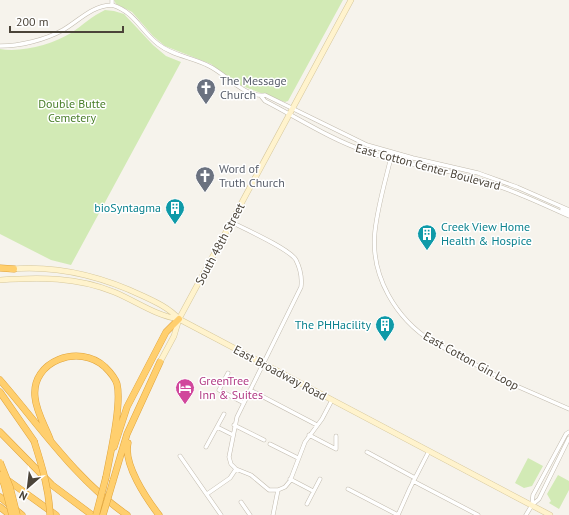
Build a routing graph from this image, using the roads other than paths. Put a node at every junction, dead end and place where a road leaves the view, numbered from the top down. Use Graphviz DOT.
graph roads {
  1 [pos="112,0"];
  2 [pos="351,0"];
  3 [pos="112,5"];
  4 [pos="0,46"];
  5 [pos="261,96"];
  6 [pos="293,108"];
  7 [pos="290,114"];
  8 [pos="392,153"];
  9 [pos="391,159"];
  10 [pos="546,206"];
  11 [pos="569,211"];
  12 [pos="569,216"];
  13 [pos="232,222"];
  14 [pos="0,269"];
  15 [pos="14,269"];
  16 [pos="0,280"];
  17 [pos="179,319"];
  18 [pos="160,362"];
  19 [pos="263,364"];
  20 [pos="228,373"];
  21 [pos="0,380"];
  22 [pos="250,390"];
  23 [pos="0,392"];
  24 [pos="332,400"];
  25 [pos="244,403"];
  26 [pos="569,409"];
  27 [pos="224,414"];
  28 [pos="234,425"];
  29 [pos="317,425"];
  30 [pos="217,427"];
  31 [pos="0,432"];
  32 [pos="569,432"];
  33 [pos="127,434"];
  34 [pos="309,435"];
  35 [pos="233,436"];
  36 [pos="336,436"];
  37 [pos="569,438"];
  38 [pos="50,439"];
  39 [pos="264,440"];
  40 [pos="270,444"];
  41 [pos="206,447"];
  42 [pos="429,451"];
  43 [pos="367,452"];
  44 [pos="180,456"];
  45 [pos="298,458"];
  46 [pos="0,462"];
  47 [pos="236,469"];
  48 [pos="0,474"];
  49 [pos="106,477"];
  50 [pos="290,479"];
  51 [pos="320,479"];
  52 [pos="414,479"];
  53 [pos="348,489"];
  54 [pos="278,490"];
  55 [pos="313,491"];
  56 [pos="207,494"];
  57 [pos="0,497"];
  58 [pos="241,502"];
  59 [pos="307,504"];
  60 [pos="532,506"];
  61 [pos="0,508"];
  62 [pos="11,515"];
  63 [pos="17,515"];
  64 [pos="22,515"];
  65 [pos="50,515"];
  66 [pos="56,515"];
  67 [pos="92,515"];
  68 [pos="96,515"];
  69 [pos="103,515"];
  70 [pos="127,515"];
  71 [pos="159,515"];
  72 [pos="221,515"];
  73 [pos="250,515"];
  74 [pos="273,515"];
  75 [pos="398,515"];
  76 [pos="478,515"];
  77 [pos="526,515"];
  78 [pos="550,515"];
  1 -- 3 [label="street"];
  2 -- 6 [label="main road, South 48th Street"];
  3 -- 4 [label="street"];
  3 -- 5 [label="street"];
  5 -- 6 [label="street, East Cotton Center Boulevard"];
  5 -- 7 [label="street, East Cotton Center Boulevard"];
  6 -- 7 [label="main road, South 48th Street"];
  6 -- 8 [label="street, East Cotton Center Boulevard"];
  7 -- 9 [label="street, East Cotton Center Boulevard"];
  7 -- 13 [label="main road, South 48th Street"];
  8 -- 9 [label="street, East Cotton Gin Loop"];
  8 -- 11 [label="street, East Cotton Center Boulevard"];
  9 -- 10 [label="street, East Cotton Center Boulevard"];
  9 -- 26 [label="street, East Cotton Gin Loop"];
  10 -- 11 [label="street"];
  10 -- 12 [label="street, East Cotton Center Boulevard"];
  13 -- 17 [label="main road, South 48th Street"];
  13 -- 19 [label="street"];
  14 -- 15 [label="highway"];
  15 -- 17 [label="main road, East Broadway Road"];
  16 -- 17 [label="main road"];
  17 -- 18 [label="main road, South 48th Street"];
  17 -- 19 [label="main road, East Broadway Road"];
  17 -- 49 [label="highway, South 48th Street"];
  18 -- 33 [label="highway, South 48th Street"];
  19 -- 22 [label="street"];
  19 -- 24 [label="main road, East Broadway Road"];
  20 -- 25 [label="street"];
  21 -- 38 [label="highway"];
  22 -- 25 [label="street"];
  22 -- 29 [label="street"];
  23 -- 65 [label="highway, bridge"];
  24 -- 29 [label="street"];
  24 -- 42 [label="main road, East Broadway Road"];
  25 -- 28 [label="street"];
  27 -- 30 [label="street"];
  28 -- 35 [label="street"];
  28 -- 39 [label="street"];
  29 -- 34 [label="street"];
  30 -- 35 [label="street"];
  30 -- 41 [label="street"];
  31 -- 67 [label="highway"];
  32 -- 60 [label="street"];
  33 -- 69 [label="highway, South 48th Street, bridge"];
  33 -- 71 [label="highway"];
  34 -- 36 [label="street"];
  34 -- 45 [label="street"];
  35 -- 47 [label="street"];
  37 -- 60 [label="street"];
  38 -- 49 [label="highway"];
  38 -- 70 [label="highway"];
  40 -- 45 [label="street"];
  42 -- 52 [label="street"];
  42 -- 60 [label="main road, East Broadway Road"];
  43 -- 52 [label="street"];
  44 -- 56 [label="street"];
  45 -- 50 [label="street"];
  46 -- 63 [label="highway, bridge"];
  47 -- 54 [label="street"];
  47 -- 56 [label="street"];
  48 -- 62 [label="highway, bridge"];
  48 -- 66 [label="highway"];
  49 -- 68 [label="highway, South 48th Street, bridge"];
  50 -- 54 [label="street"];
  50 -- 55 [label="street"];
  51 -- 55 [label="street"];
  52 -- 75 [label="street"];
  52 -- 76 [label="street"];
  53 -- 75 [label="street"];
  54 -- 74 [label="street"];
  55 -- 59 [label="street"];
  56 -- 72 [label="street"];
  57 -- 64 [label="highway"];
  58 -- 73 [label="street"];
  60 -- 77 [label="street"];
  60 -- 78 [label="main road, East Broadway Road"];
  61 -- 62 [label="highway"];
}
